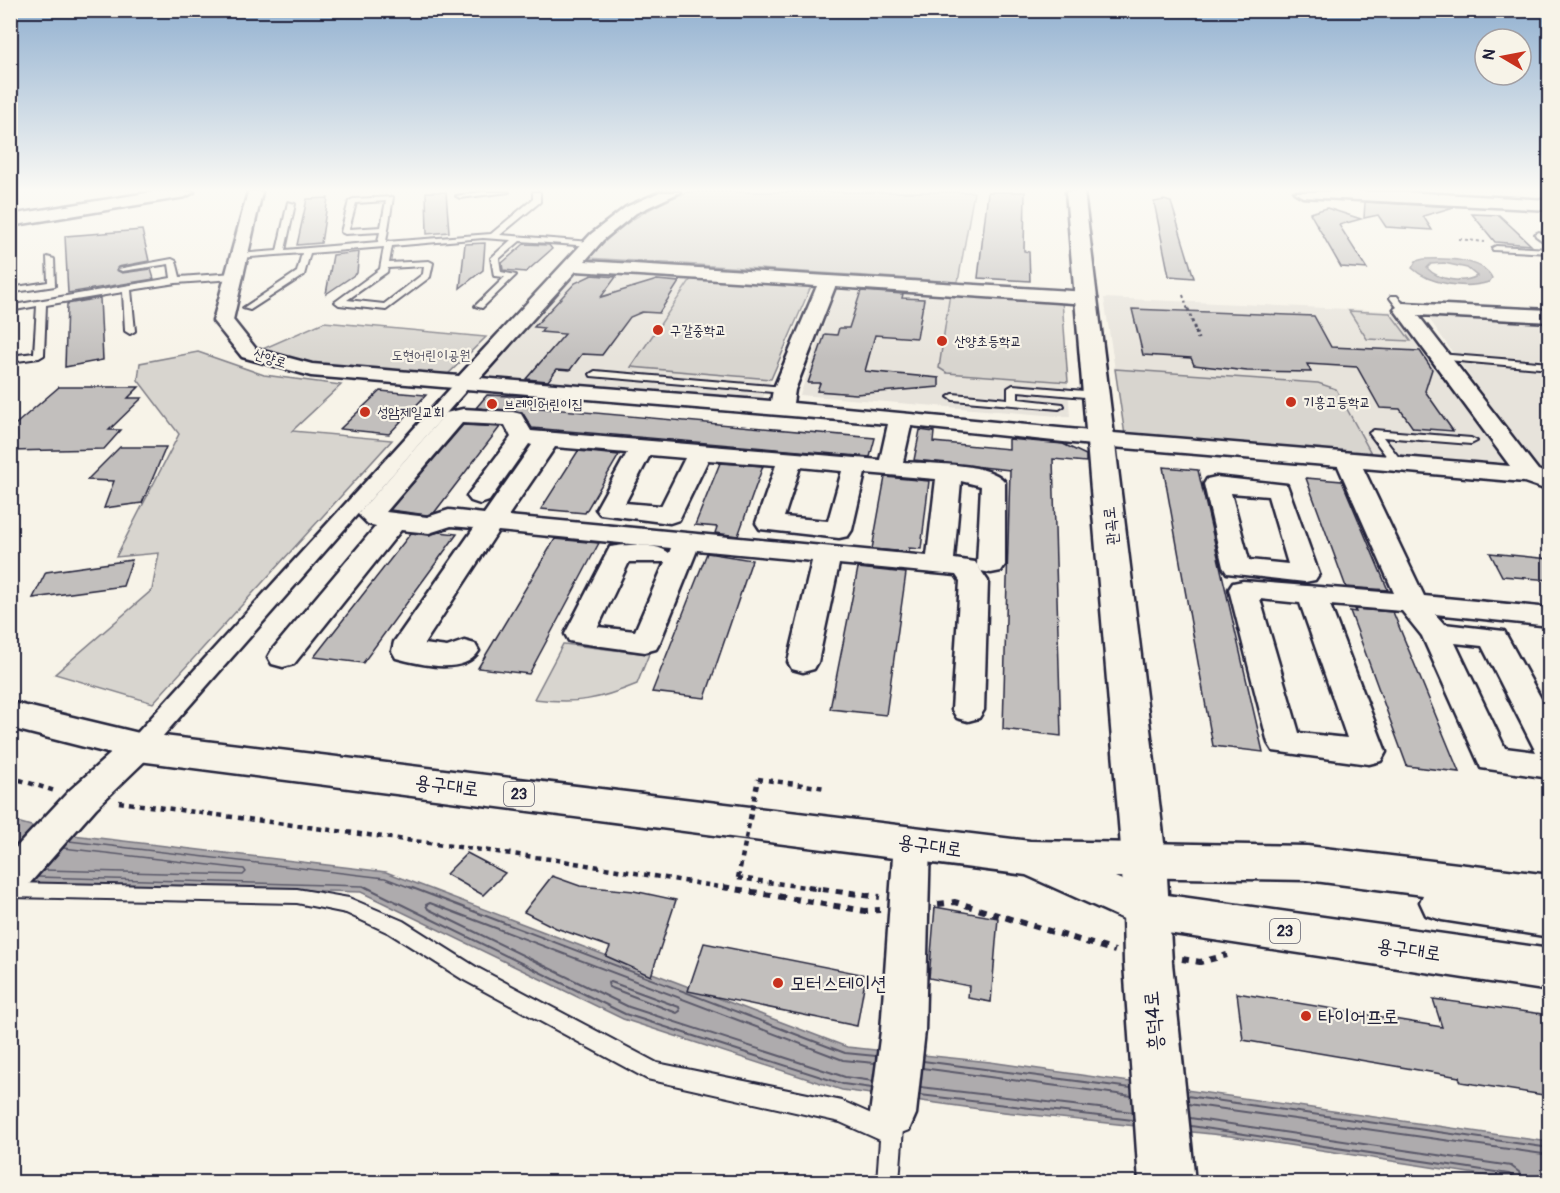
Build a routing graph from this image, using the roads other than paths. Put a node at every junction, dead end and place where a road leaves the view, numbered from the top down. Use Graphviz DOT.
graph roads {
  1 [pos="241,248"];
  2 [pos="280,248"];
  3 [pos="337,248"];
  4 [pos="385,248"];
  5 [pos="507,248"];
  6 [pos="587,248"];
  7 [pos="1082,248"];
  8 [pos="1496,248"];
  9 [pos="307,250"];
  10 [pos="1550,251"];
  11 [pos="279,253"];
  12 [pos="239,256"];
  13 [pos="50,259"];
  14 [pos="570,265"];
  15 [pos="385,266"];
  16 [pos="122,269"];
  17 [pos="234,276"];
  18 [pos="176,280"];
  19 [pos="828,281"];
  20 [pos="127,289"];
  21 [pos="1088,298"];
  22 [pos="42,303"];
  23 [pos="10,306"];
  24 [pos="479,306"];
  25 [pos="247,308"];
  26 [pos="1550,316"];
  27 [pos="130,332"];
  28 [pos="1439,357"];
  29 [pos="10,359"];
  30 [pos="1550,366"];
  31 [pos="595,374"];
  32 [pos="464,383"];
  33 [pos="1096,395"];
  34 [pos="953,398"];
  35 [pos="783,399"];
  36 [pos="1013,402"];
  37 [pos="1059,406"];
  38 [pos="901,418"];
  39 [pos="535,438"];
  40 [pos="1101,439"];
  41 [pos="1471,441"];
  42 [pos="642,447"];
  43 [pos="700,452"];
  44 [pos="790,460"];
  45 [pos="1347,460"];
  46 [pos="1398,464"];
  47 [pos="855,466"];
  48 [pos="890,468"];
  49 [pos="949,473"];
  50 [pos="1528,475"];
  51 [pos="1550,484"];
  52 [pos="480,496"];
  53 [pos="394,521"];
  54 [pos="492,522"];
  55 [pos="828,554"];
  56 [pos="940,564"];
  57 [pos="991,565"];
  58 [pos="1312,596"];
  59 [pos="1414,606"];
  60 [pos="1550,617"];
  61 [pos="1435,632"];
  62 [pos="464,651"];
  63 [pos="283,657"];
  64 [pos="803,663"];
  65 [pos="968,710"];
  66 [pos="10,715"];
  67 [pos="139,747"];
  68 [pos="1550,747"];
  69 [pos="1550,766"];
  70 [pos="912,842"];
  71 [pos="1030,858"];
  72 [pos="1144,859"];
  73 [pos="10,880"];
  74 [pos="10,890"];
  75 [pos="1550,893"];
  76 [pos="1550,918"];
  77 [pos="1148,931"];
  78 [pos="1550,970"];
  79 [pos="892,1124"];
  80 [pos="888,1182"];
  81 [pos="1167,1182"];
  1 -- 12 [label="street, 산양로"];
  2 -- 11 [label="lane"];
  3 -- 9 [label="lane"];
  4 -- 15 [label="lane"];
  5 -- 24 [label="lane"];
  6 -- 14 [label="street"];
  7 -- 21 [label="street, 관곡로"];
  8 -- 10 [label="lane"];
  9 -- 11 [label="lane"];
  9 -- 25 [label="lane"];
  11 -- 12 [label="lane"];
  12 -- 17 [label="street, 산양로"];
  13 -- 23 [label="lane"];
  14 -- 19 [label="street"];
  14 -- 32 [label="street"];
  15 -- 15 [label="lane"];
  16 -- 18 [label="lane"];
  17 -- 18 [label="lane"];
  17 -- 32 [label="street, 산양로"];
  18 -- 20 [label="lane"];
  19 -- 21 [label="street"];
  19 -- 35 [label="street"];
  20 -- 22 [label="lane"];
  20 -- 27 [label="lane"];
  21 -- 33 [label="street, 관곡로"];
  22 -- 23 [label="lane"];
  22 -- 29 [label="lane"];
  26 -- 28 [label="street"];
  28 -- 30 [label="lane"];
  28 -- 50 [label="street"];
  31 -- 35 [label="lane"];
  32 -- 35 [label="street"];
  32 -- 67 [label="street"];
  33 -- 36 [label="lane"];
  33 -- 40 [label="street, 관곡로"];
  34 -- 36 [label="lane"];
  35 -- 38 [label="street"];
  36 -- 37 [label="lane"];
  38 -- 40 [label="street"];
  38 -- 48 [label="street"];
  39 -- 42 [label="street"];
  39 -- 52 [label="street"];
  39 -- 53 [label="street"];
  39 -- 54 [label="street"];
  40 -- 45 [label="street"];
  40 -- 72 [label="street, 관곡로"];
  41 -- 46 [label="lane"];
  42 -- 43 [label="street"];
  42 -- 43 [label="street"];
  43 -- 44 [label="street"];
  44 -- 47 [label="street"];
  44 -- 47 [label="street"];
  45 -- 46 [label="street"];
  45 -- 59 [label="street"];
  46 -- 50 [label="street"];
  47 -- 48 [label="street"];
  48 -- 49 [label="street"];
  49 -- 56 [label="street"];
  49 -- 57 [label="street"];
  50 -- 51 [label="street"];
  53 -- 54 [label="street"];
  53 -- 63 [label="street"];
  54 -- 55 [label="street"];
  54 -- 62 [label="street"];
  55 -- 56 [label="street"];
  55 -- 64 [label="street"];
  56 -- 65 [label="street"];
  58 -- 58 [label="street"];
  58 -- 59 [label="street"];
  59 -- 60 [label="street"];
  59 -- 61 [label="street"];
  61 -- 68 [label="street"];
  61 -- 69 [label="street"];
  66 -- 67 [label="street, 용구대로 / 23"];
  67 -- 70 [label="street, 용구대로 / 23"];
  67 -- 73 [label="street"];
  70 -- 71 [label="street, 용구대로 / 23"];
  70 -- 79 [label="street"];
  71 -- 72 [label="street, 용구대로"];
  71 -- 77 [label="street, 용구대로 / 23"];
  72 -- 75 [label="street, 용구대로"];
  72 -- 76 [label="street, 용구대로"];
  72 -- 77 [label="street, 흥덕4로"];
  74 -- 79 [label="lane"];
  77 -- 78 [label="street, 용구대로 / 23"];
  77 -- 81 [label="street, 흥덕4로"];
  79 -- 80 [label="lane"];
}
